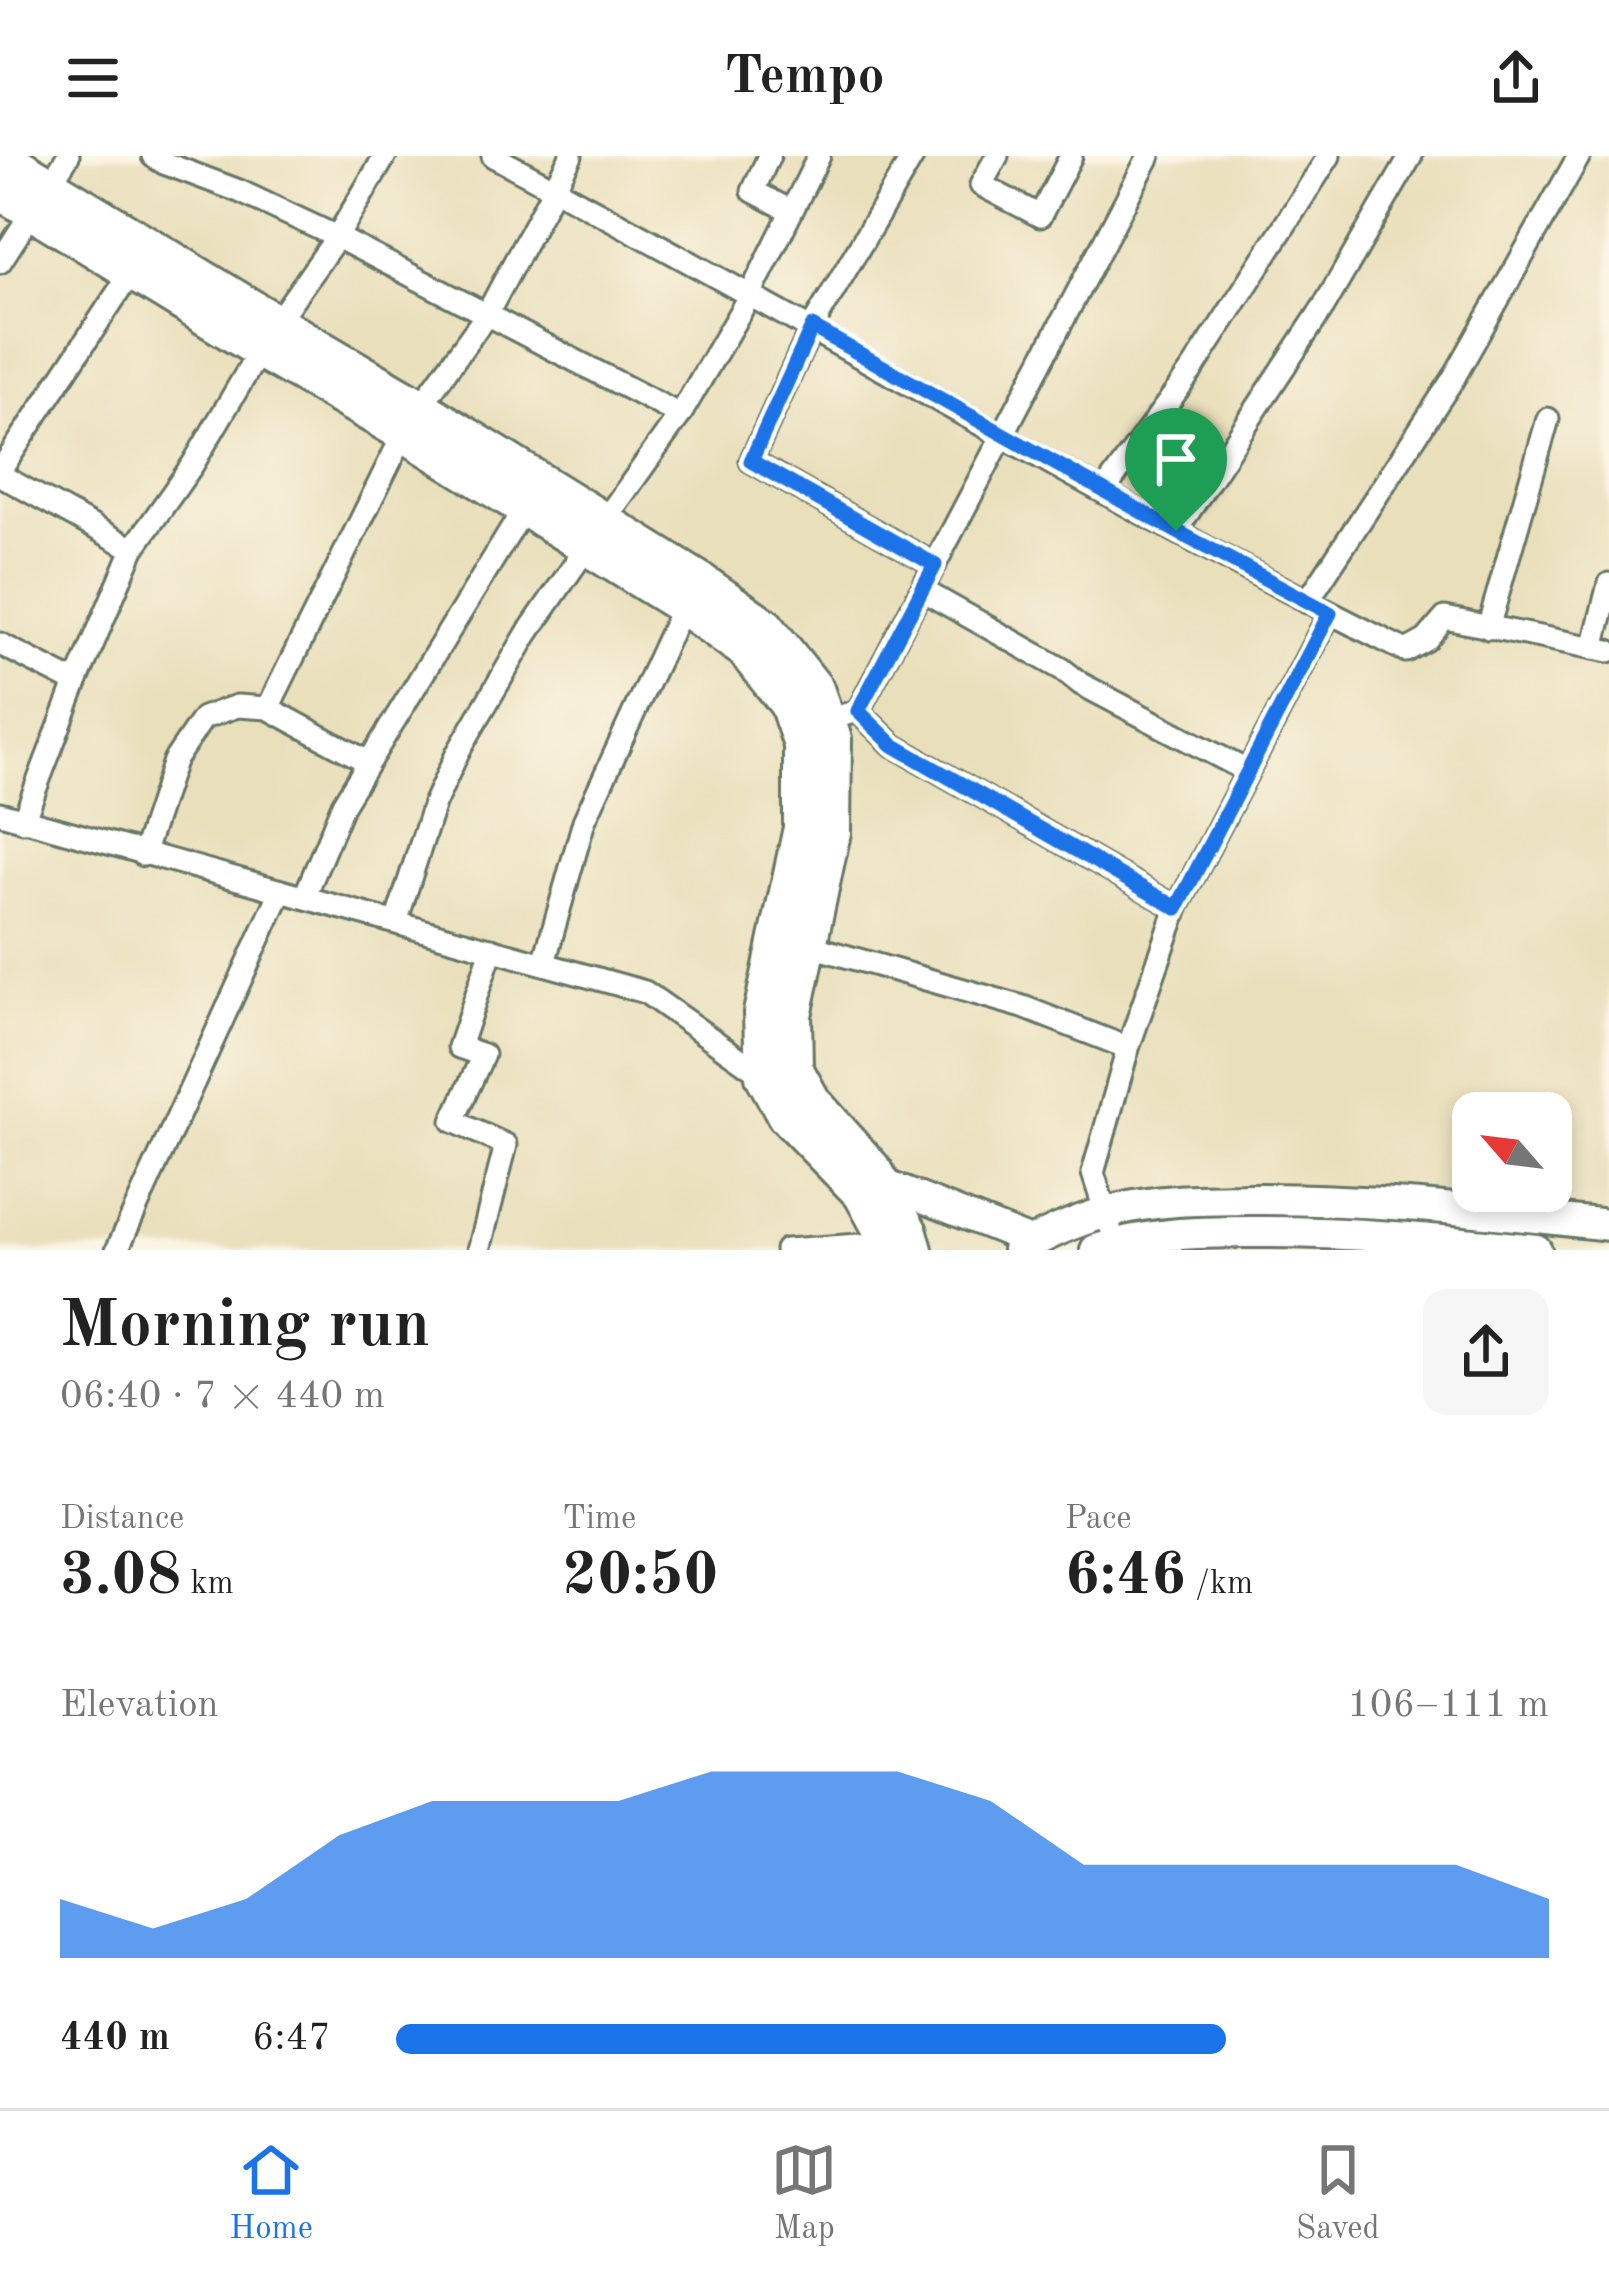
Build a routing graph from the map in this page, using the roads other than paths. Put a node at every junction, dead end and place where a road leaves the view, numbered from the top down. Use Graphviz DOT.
graph roads {
  1 [pos="1,156"];
  2 [pos="153,156"];
  3 [pos="385,156"];
  4 [pos="494,156"];
  5 [pos="571,156"];
  6 [pos="769,156"];
  7 [pos="819,156"];
  8 [pos="914,156"];
  9 [pos="997,156"];
  10 [pos="1071,156"];
  11 [pos="1149,156"];
  12 [pos="1329,156"];
  13 [pos="1411,156"];
  14 [pos="1579,156"];
  15 [pos="50,183"];
  16 [pos="555,188"];
  17 [pos="0,191"];
  18 [pos="791,211"];
  19 [pos="337,237"];
  20 [pos="0,262"];
  21 [pos="132,271"];
  22 [pos="750,295"];
  23 [pos="487,314"];
  24 [pos="812,327"];
  25 [pos="268,336"];
  26 [pos="680,415"];
  27 [pos="1548,419"];
  28 [pos="412,420"];
  29 [pos="1004,435"];
  30 [pos="0,473"];
  31 [pos="1104,490"];
  32 [pos="524,508"];
  33 [pos="1176,531"];
  34 [pos="595,534"];
  35 [pos="133,549"];
  36 [pos="935,565"];
  37 [pos="1609,584"];
  38 [pos="922,590"];
  39 [pos="1307,602"];
  40 [pos="683,607"];
  41 [pos="1330,613"];
  42 [pos="1488,628"];
  43 [pos="0,644"];
  44 [pos="1601,650"];
  45 [pos="76,682"];
  46 [pos="268,708"];
  47 [pos="842,716"];
  48 [pos="368,762"];
  49 [pos="1247,772"];
  50 [pos="0,814"];
  51 [pos="23,821"];
  52 [pos="143,855"];
  53 [pos="281,891"];
  54 [pos="305,896"];
  55 [pos="1177,908"];
  56 [pos="395,922"];
  57 [pos="807,945"];
  58 [pos="492,949"];
  59 [pos="544,963"];
  60 [pos="1128,1048"];
  61 [pos="764,1076"];
  62 [pos="881,1182"];
  63 [pos="1105,1213"];
  64 [pos="1609,1225"];
  65 [pos="1025,1246"];
  66 [pos="1106,1247"];
  67 [pos="898,1248"];
  68 [pos="117,1250"];
  69 [pos="479,1250"];
  70 [pos="786,1250"];
  71 [pos="1536,1250"];
  1 -- 15 [label="highway"];
  2 -- 19 [label="street"];
  3 -- 19 [label="street"];
  4 -- 16 [label="street"];
  5 -- 16 [label="street"];
  6 -- 18 [label="street"];
  7 -- 18 [label="street"];
  8 -- 24 [label="street"];
  9 -- 10 [label="street"];
  11 -- 29 [label="street"];
  12 -- 31 [label="street"];
  13 -- 33 [label="street"];
  14 -- 39 [label="street"];
  15 -- 17 [label="highway"];
  15 -- 20 [label="street"];
  15 -- 21 [label="highway"];
  15 -- 25 [label="highway"];
  16 -- 22 [label="street"];
  16 -- 23 [label="street"];
  18 -- 22 [label="street"];
  19 -- 23 [label="street"];
  19 -- 25 [label="street"];
  21 -- 25 [label="highway"];
  21 -- 30 [label="street"];
  22 -- 24 [label="street"];
  22 -- 26 [label="street"];
  23 -- 26 [label="street"];
  23 -- 28 [label="street"];
  24 -- 29 [label="street"];
  24 -- 36 [label="street"];
  25 -- 28 [label="highway"];
  25 -- 35 [label="street"];
  26 -- 34 [label="street"];
  27 -- 42 [label="street"];
  28 -- 32 [label="highway"];
  28 -- 34 [label="highway"];
  28 -- 46 [label="street"];
  29 -- 31 [label="street"];
  29 -- 36 [label="street"];
  30 -- 35 [label="street"];
  31 -- 33 [label="street"];
  32 -- 34 [label="highway"];
  32 -- 48 [label="street"];
  33 -- 39 [label="street"];
  34 -- 40 [label="highway"];
  34 -- 47 [label="highway"];
  34 -- 56 [label="street"];
  35 -- 45 [label="street"];
  36 -- 38 [label="street"];
  37 -- 44 [label="street"];
  38 -- 47 [label="street"];
  38 -- 49 [label="street"];
  39 -- 41 [label="street"];
  40 -- 59 [label="street"];
  40 -- 61 [label="highway"];
  41 -- 42 [label="street"];
  41 -- 49 [label="street"];
  42 -- 44 [label="street"];
  43 -- 45 [label="street"];
  45 -- 51 [label="street"];
  46 -- 48 [label="street"];
  46 -- 52 [label="street"];
  47 -- 55 [label="street"];
  47 -- 57 [label="highway"];
  48 -- 54 [label="street"];
  49 -- 55 [label="street"];
  50 -- 51 [label="street"];
  51 -- 52 [label="street"];
  52 -- 53 [label="street"];
  53 -- 54 [label="street"];
  53 -- 68 [label="street"];
  54 -- 56 [label="street"];
  55 -- 60 [label="street"];
  56 -- 58 [label="street"];
  57 -- 60 [label="street"];
  57 -- 62 [label="highway"];
  58 -- 59 [label="street"];
  58 -- 69 [label="street"];
  59 -- 61 [label="street"];
  60 -- 63 [label="street"];
  61 -- 67 [label="highway"];
  62 -- 65 [label="street"];
  62 -- 67 [label="highway"];
  63 -- 64 [label="main road"];
  63 -- 65 [label="main road"];
  63 -- 66 [label="street"];
  66 -- 71 [label="main road"];
  67 -- 70 [label="street"];
}
